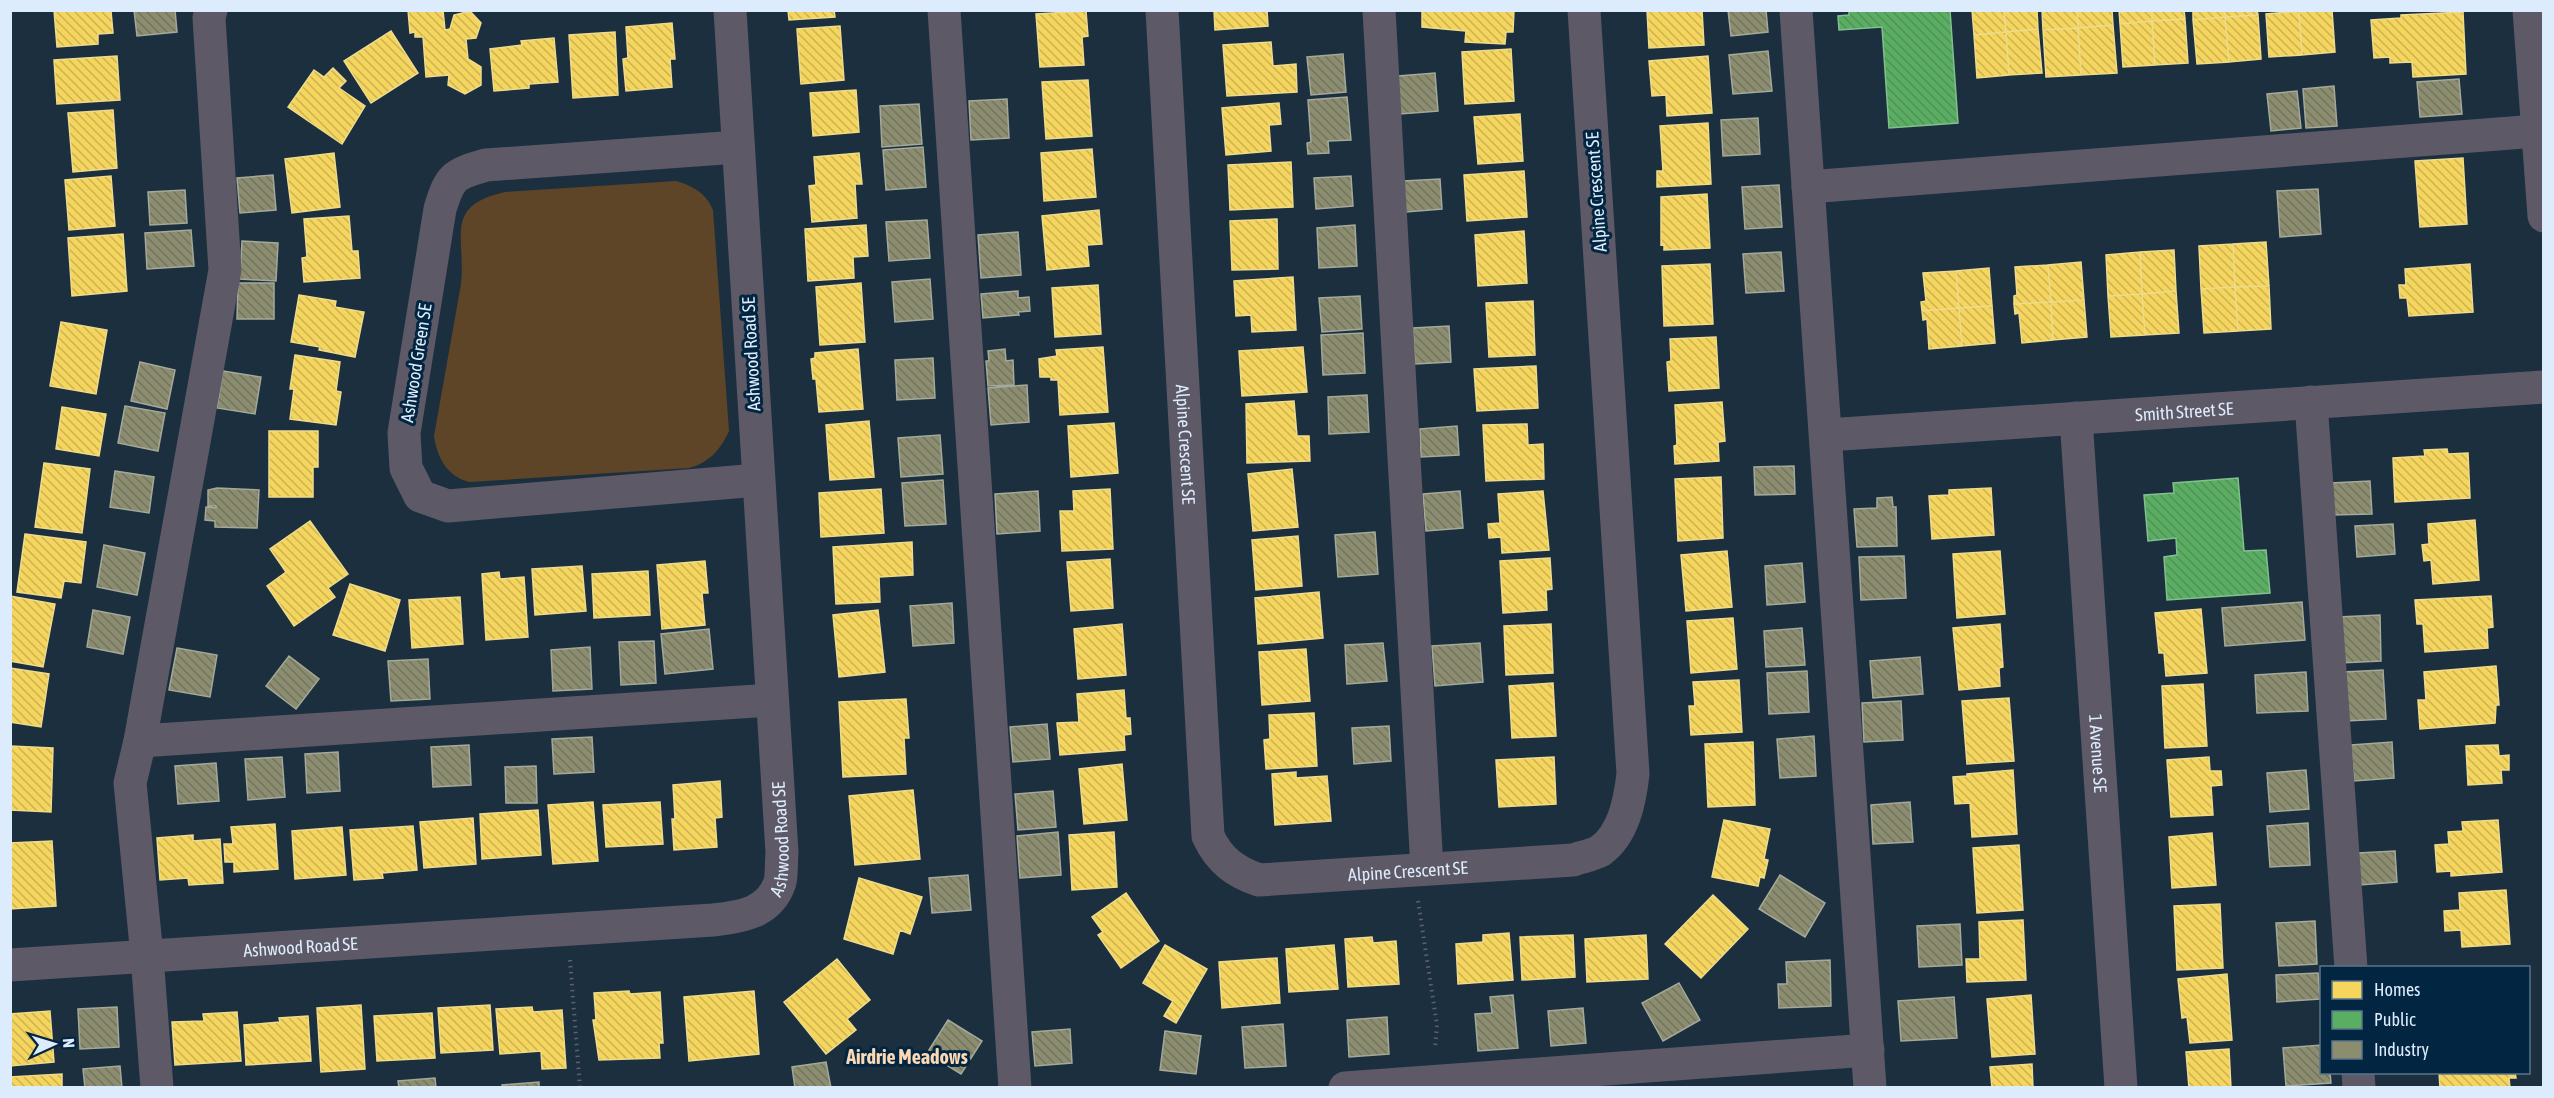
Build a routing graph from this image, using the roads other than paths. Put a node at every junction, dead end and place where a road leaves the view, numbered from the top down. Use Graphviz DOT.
graph roads {
  1 [pos="211,10"];
  2 [pos="730,10"];
  3 [pos="944,10"];
  4 [pos="1162,10"];
  5 [pos="1379,10"];
  6 [pos="1584,10"];
  7 [pos="1796,10"];
  8 [pos="2529,10"];
  9 [pos="2537,131"];
  10 [pos="738,147"];
  11 [pos="1808,187"];
  12 [pos="2544,216"];
  13 [pos="2544,387"];
  14 [pos="2311,402"];
  15 [pos="2076,418"];
  16 [pos="1827,435"];
  17 [pos="758,480"];
  18 [pos="772,700"];
  19 [pos="140,741"];
  20 [pos="1420,870"];
  21 [pos="147,956"];
  22 [pos="10,965"];
  23 [pos="2351,966"];
  24 [pos="1868,1050"];
  25 [pos="157,1088"];
  26 [pos="1015,1088"];
  27 [pos="1345,1088"];
  28 [pos="1870,1088"];
  29 [pos="2121,1088"];
  1 -- 19 [label="street"];
  2 -- 10 [label="street, Ashwood Road SE"];
  3 -- 26 [label="street"];
  4 -- 20 [label="street, Alpine Crescent SE"];
  5 -- 20 [label="street"];
  6 -- 20 [label="street, Alpine Crescent SE"];
  7 -- 11 [label="street"];
  8 -- 9 [label="street"];
  9 -- 11 [label="street"];
  9 -- 12 [label="street"];
  10 -- 17 [label="street, Ashwood Road SE"];
  10 -- 17 [label="street, Ashwood Green SE"];
  11 -- 16 [label="street"];
  13 -- 14 [label="street, Smith Street SE"];
  14 -- 15 [label="street, Smith Street SE"];
  14 -- 23 [label="street"];
  15 -- 16 [label="street, Smith Street SE"];
  15 -- 29 [label="street, 1 Avenue SE"];
  16 -- 24 [label="street"];
  17 -- 18 [label="street, Ashwood Road SE"];
  18 -- 19 [label="street"];
  18 -- 21 [label="street, Ashwood Road SE"];
  19 -- 21 [label="street"];
  21 -- 22 [label="street, Ashwood Road SE"];
  21 -- 25 [label="street"];
  24 -- 27 [label="street"];
  24 -- 28 [label="street"];
}
